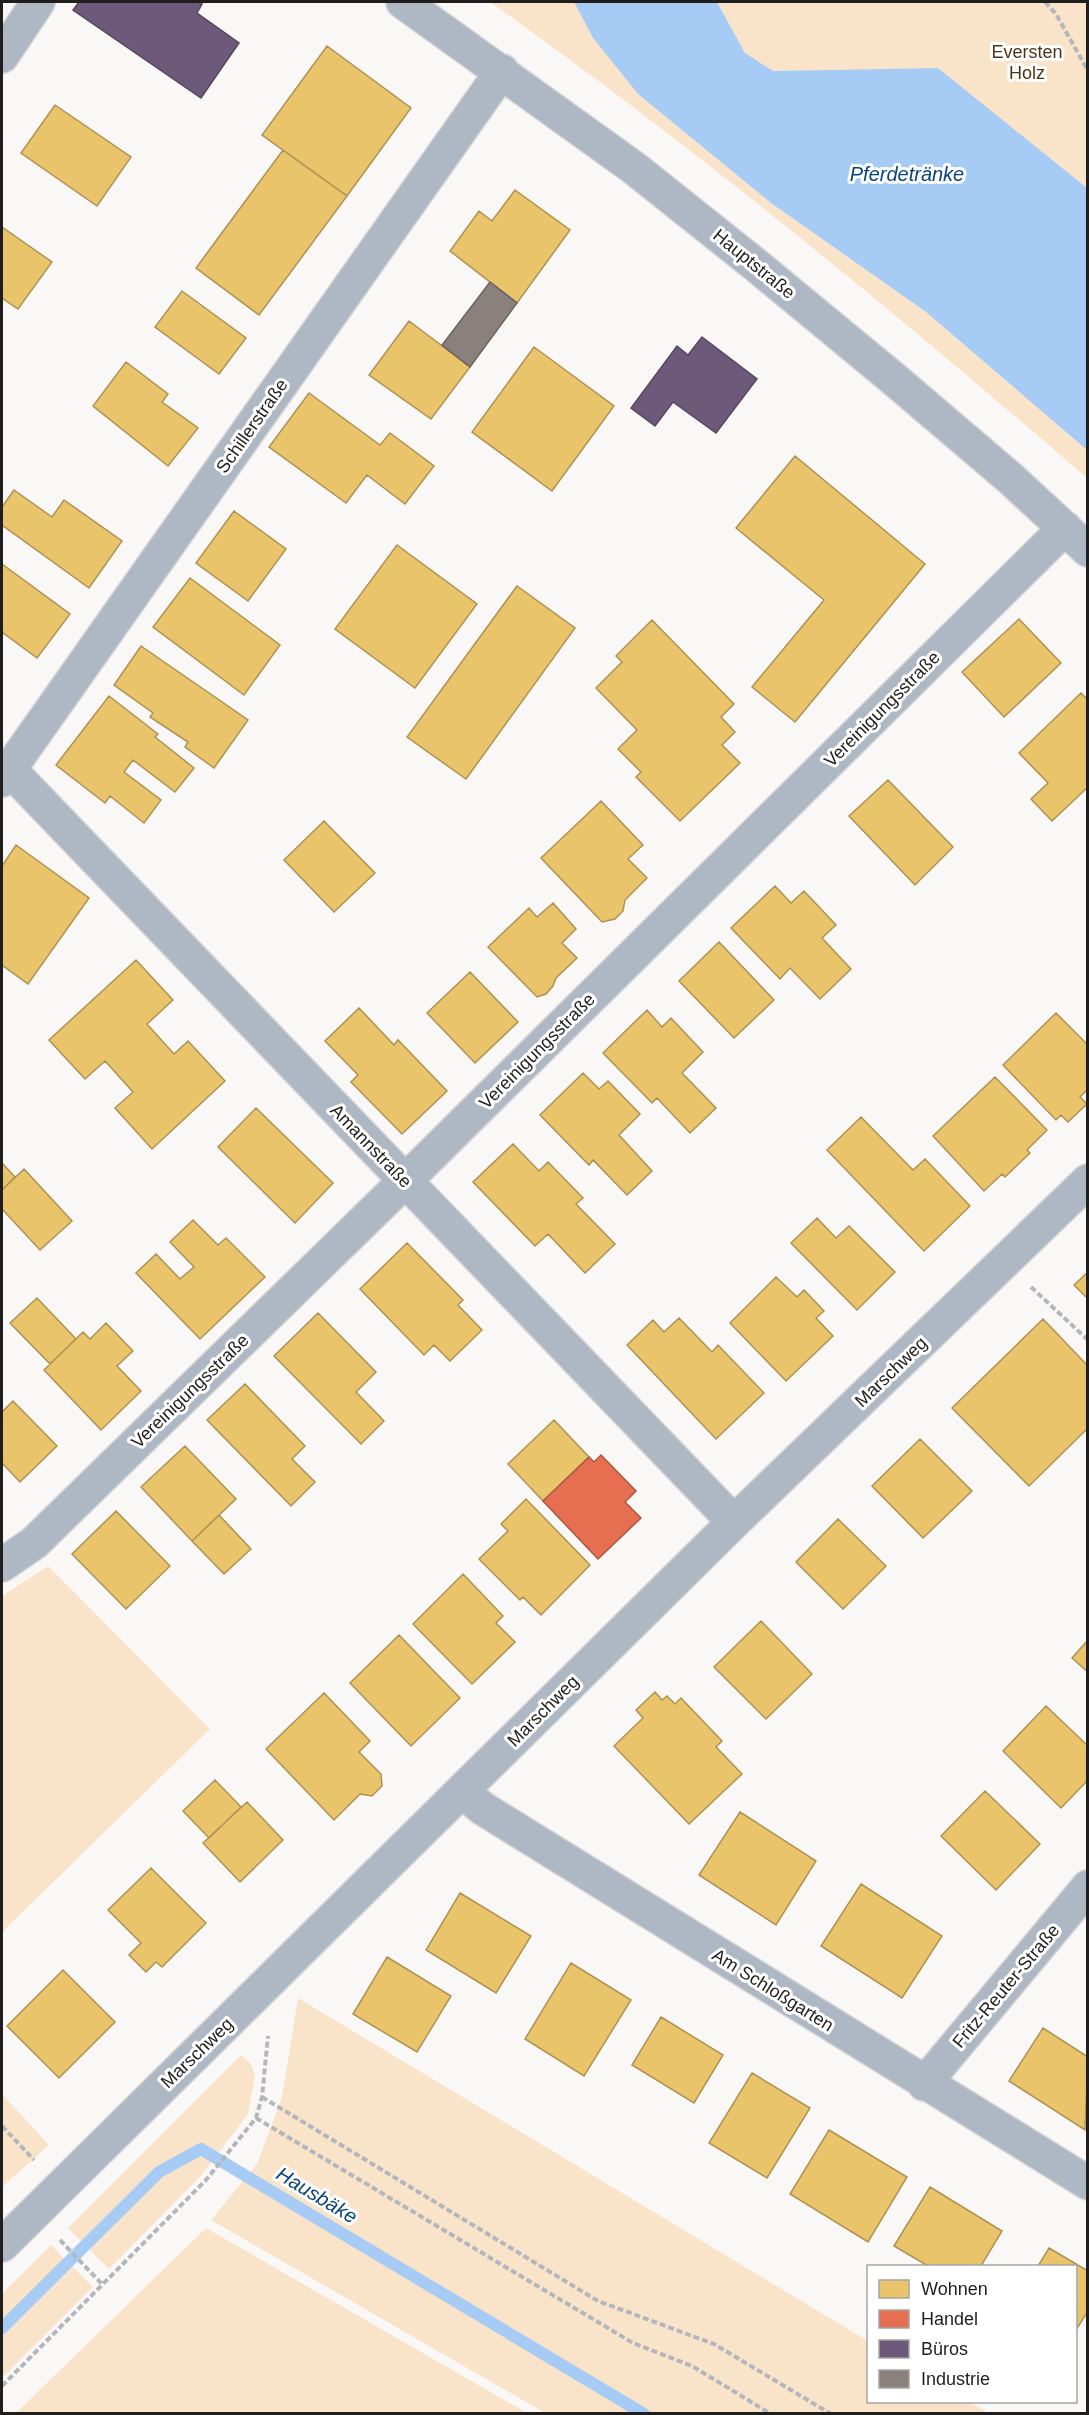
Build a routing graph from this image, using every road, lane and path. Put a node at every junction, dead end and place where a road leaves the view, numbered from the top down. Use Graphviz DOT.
graph roads {
  1 [pos="38,2"];
  2 [pos="403,2"];
  3 [pos="1045,2"];
  4 [pos="2,56"];
  5 [pos="502,71"];
  6 [pos="1088,71"];
  7 [pos="1076,539"];
  8 [pos="5,775"];
  9 [pos="405,1181"];
  10 [pos="1088,1181"];
  11 [pos="1005,1262"];
  12 [pos="1088,1340"];
  13 [pos="734,1522"];
  14 [pos="2,1565"];
  15 [pos="462,1791"];
  16 [pos="1088,1887"];
  17 [pos="269,2027"];
  18 [pos="924,2084"];
  19 [pos="262,2097"];
  20 [pos="256,2118"];
  21 [pos="2,2126"];
  22 [pos="38,2164"];
  23 [pos="1088,2183"];
  24 [pos="55,2235"];
  25 [pos="2,2245"];
  26 [pos="102,2284"];
  27 [pos="2,2386"];
  28 [pos="771,2414"];
  29 [pos="831,2414"];
  1 -- 4 [label="street"];
  2 -- 5 [label="street, Hauptstraße"];
  3 -- 6 [label="path"];
  5 -- 7 [label="street, Hauptstraße"];
  5 -- 8 [label="street, Schillerstraße"];
  7 -- 9 [label="street, Vereinigungsstraße"];
  8 -- 9 [label="street, Amannstraße"];
  9 -- 13 [label="street, Amannstraße"];
  9 -- 14 [label="street, Vereinigungsstraße"];
  10 -- 11 [label="street, Marschweg"];
  11 -- 12 [label="path"];
  11 -- 13 [label="street, Marschweg"];
  13 -- 15 [label="street, Marschweg"];
  15 -- 18 [label="street, Am Schloßgarten"];
  15 -- 25 [label="street, Marschweg"];
  16 -- 18 [label="street, Fritz-Reuter-Straße"];
  17 -- 19 [label="path"];
  18 -- 23 [label="street, Am Schloßgarten"];
  19 -- 20 [label="path"];
  19 -- 29 [label="path"];
  20 -- 26 [label="path"];
  20 -- 28 [label="path"];
  21 -- 22 [label="path"];
  24 -- 26 [label="path"];
  26 -- 27 [label="path"];
}
